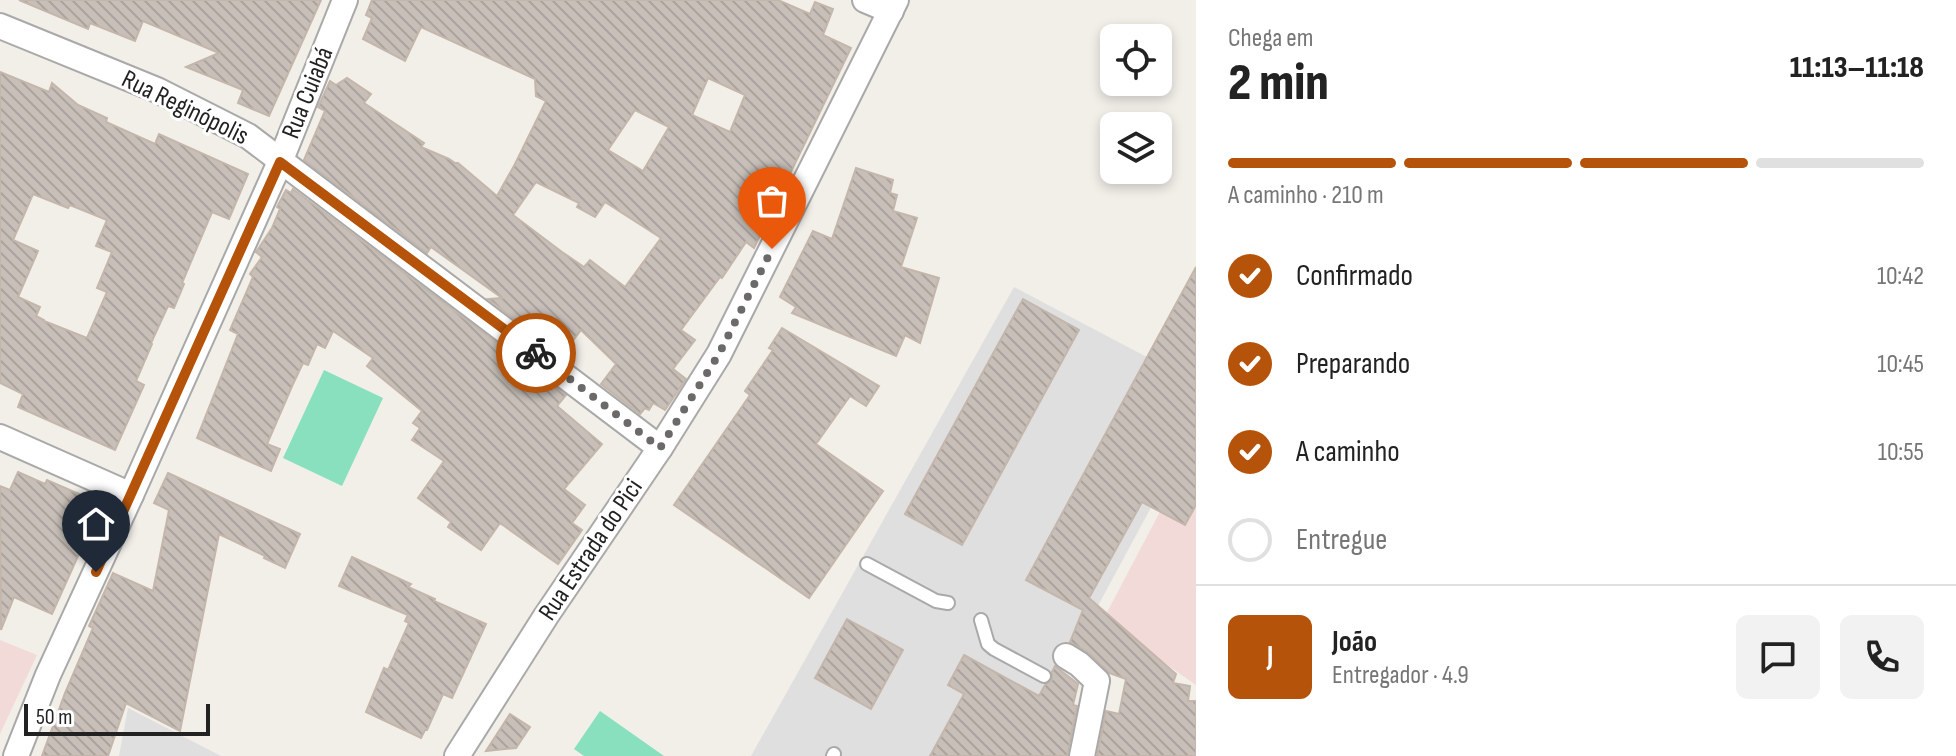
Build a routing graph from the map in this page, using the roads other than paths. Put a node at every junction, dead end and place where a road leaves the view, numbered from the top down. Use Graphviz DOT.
graph roads {
  1 [pos="345,0"];
  2 [pos="865,0"];
  3 [pos="894,6"];
  4 [pos="0,26"];
  5 [pos="280,162"];
  6 [pos="0,437"];
  7 [pos="660,448"];
  8 [pos="131,495"];
  9 [pos="867,564"];
  10 [pos="948,603"];
  11 [pos="981,620"];
  12 [pos="1066,656"];
  13 [pos="1044,676"];
  14 [pos="16,756"];
  15 [pos="457,756"];
  16 [pos="1082,756"];
  1 -- 5 [label="street, Rua Cuiabá"];
  2 -- 3 [label="street"];
  3 -- 7 [label="street, Rua Estrada do Pici"];
  4 -- 5 [label="street, Rua Reginópolis"];
  5 -- 7 [label="street, Rua Reginópolis"];
  5 -- 8 [label="street, Rua Cuiabá"];
  6 -- 8 [label="street"];
  7 -- 15 [label="street, Rua Estrada do Pici"];
  8 -- 14 [label="street, Rua Cuiabá"];
  9 -- 10 [label="lane"];
  11 -- 13 [label="lane"];
  12 -- 16 [label="street"];
}
